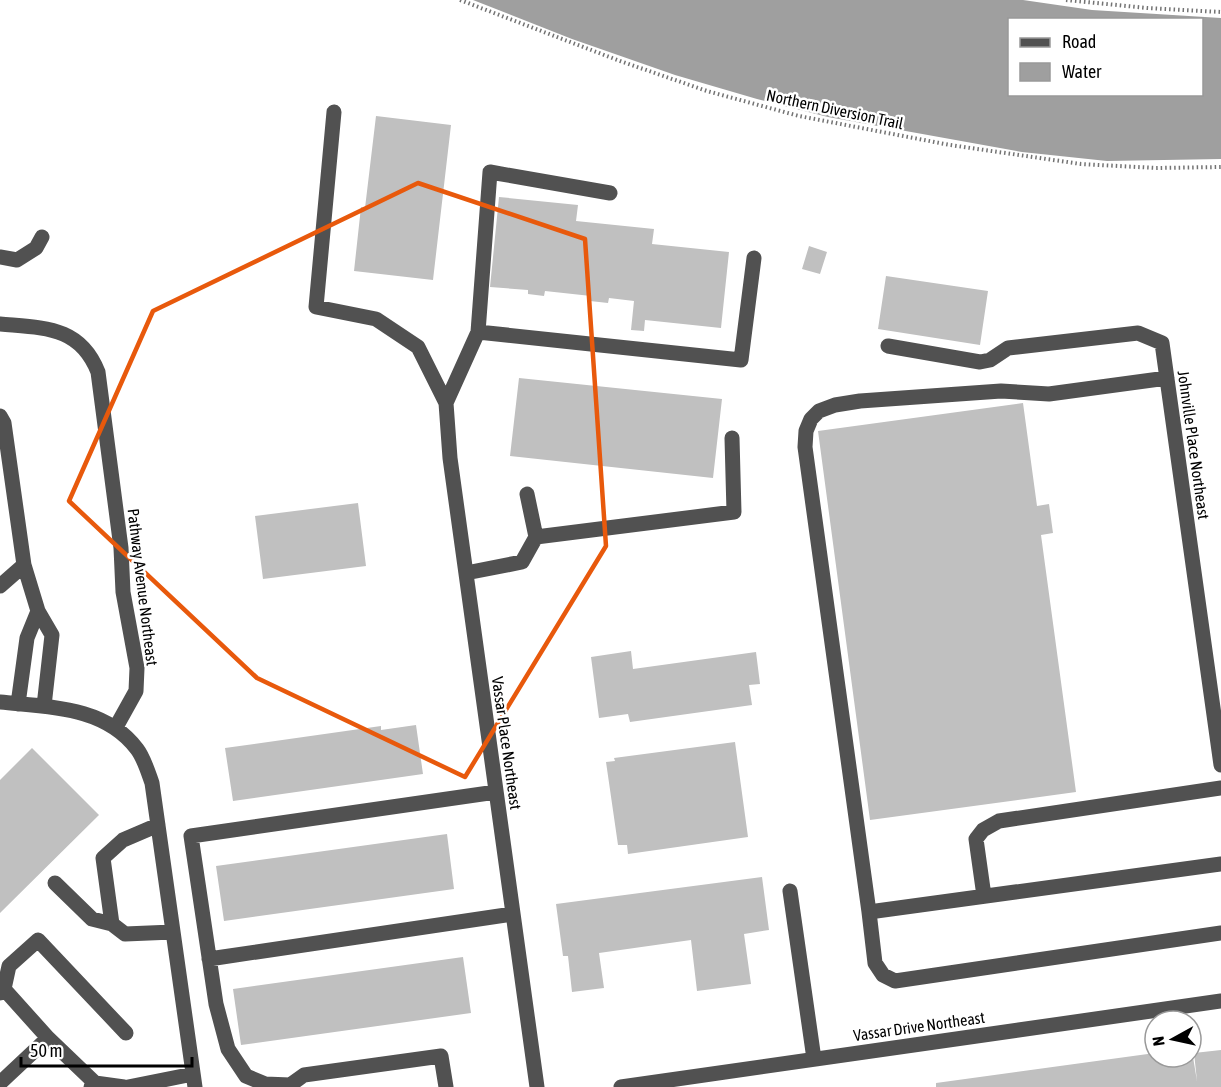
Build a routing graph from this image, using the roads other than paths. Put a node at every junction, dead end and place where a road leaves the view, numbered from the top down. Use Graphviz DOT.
graph roads {
  1 [pos="334,112"];
  2 [pos="610,193"];
  3 [pos="42,237"];
  4 [pos="0,257"];
  5 [pos="754,258"];
  6 [pos="0,324"];
  7 [pos="478,332"];
  8 [pos="888,346"];
  9 [pos="1167,378"];
  10 [pos="447,403"];
  11 [pos="0,416"];
  12 [pos="732,438"];
  13 [pos="527,494"];
  14 [pos="536,537"];
  15 [pos="24,565"];
  16 [pos="466,573"];
  17 [pos="0,586"];
  18 [pos="38,611"];
  19 [pos="0,702"];
  20 [pos="18,704"];
  21 [pos="44,706"];
  22 [pos="116,727"];
  23 [pos="1221,765"];
  24 [pos="1221,788"];
  25 [pos="496,792"];
  26 [pos="158,825"];
  27 [pos="1221,864"];
  28 [pos="55,883"];
  29 [pos="789,891"];
  30 [pos="984,896"];
  31 [pos="869,912"];
  32 [pos="513,914"];
  33 [pos="112,924"];
  34 [pos="173,932"];
  35 [pos="1221,933"];
  36 [pos="209,959"];
  37 [pos="2,991"];
  38 [pos="1221,1001"];
  39 [pos="126,1033"];
  40 [pos="48,1038"];
  41 [pos="814,1059"];
  42 [pos="194,1080"];
  43 [pos="0,1083"];
  44 [pos="93,1085"];
  45 [pos="290,1086"];
  46 [pos="126,1087"];
  47 [pos="446,1087"];
  48 [pos="537,1087"];
  49 [pos="621,1087"];
  1 -- 10 [label="street"];
  2 -- 7 [label="street"];
  3 -- 4 [label="street"];
  5 -- 7 [label="street"];
  6 -- 22 [label="street, Pathway Avenue Northeast"];
  7 -- 10 [label="street"];
  8 -- 9 [label="street, Johnville Place Northeast"];
  9 -- 23 [label="street, Johnville Place Northeast"];
  9 -- 31 [label="street"];
  10 -- 16 [label="street, Vassar Place Northeast"];
  11 -- 15 [label="street"];
  12 -- 14 [label="street"];
  13 -- 14 [label="street"];
  14 -- 16 [label="street"];
  15 -- 17 [label="street"];
  15 -- 18 [label="street"];
  16 -- 25 [label="street, Vassar Place Northeast"];
  18 -- 20 [label="street"];
  18 -- 21 [label="street"];
  19 -- 20 [label="street"];
  20 -- 21 [label="street"];
  21 -- 22 [label="street"];
  22 -- 26 [label="street"];
  24 -- 30 [label="street"];
  25 -- 32 [label="street, Vassar Place Northeast"];
  25 -- 36 [label="street"];
  26 -- 33 [label="street"];
  26 -- 34 [label="street"];
  27 -- 30 [label="street"];
  28 -- 33 [label="street"];
  29 -- 41 [label="street"];
  30 -- 31 [label="street"];
  31 -- 35 [label="street"];
  32 -- 36 [label="street"];
  32 -- 48 [label="street, Vassar Place Northeast"];
  33 -- 34 [label="street"];
  34 -- 42 [label="street"];
  36 -- 45 [label="street"];
  37 -- 39 [label="street"];
  37 -- 40 [label="street"];
  38 -- 41 [label="street, Vassar Drive Northeast"];
  40 -- 43 [label="street"];
  40 -- 44 [label="street"];
  41 -- 49 [label="street, Vassar Drive Northeast"];
  42 -- 46 [label="street"];
  44 -- 46 [label="street"];
  45 -- 47 [label="street"];
}
